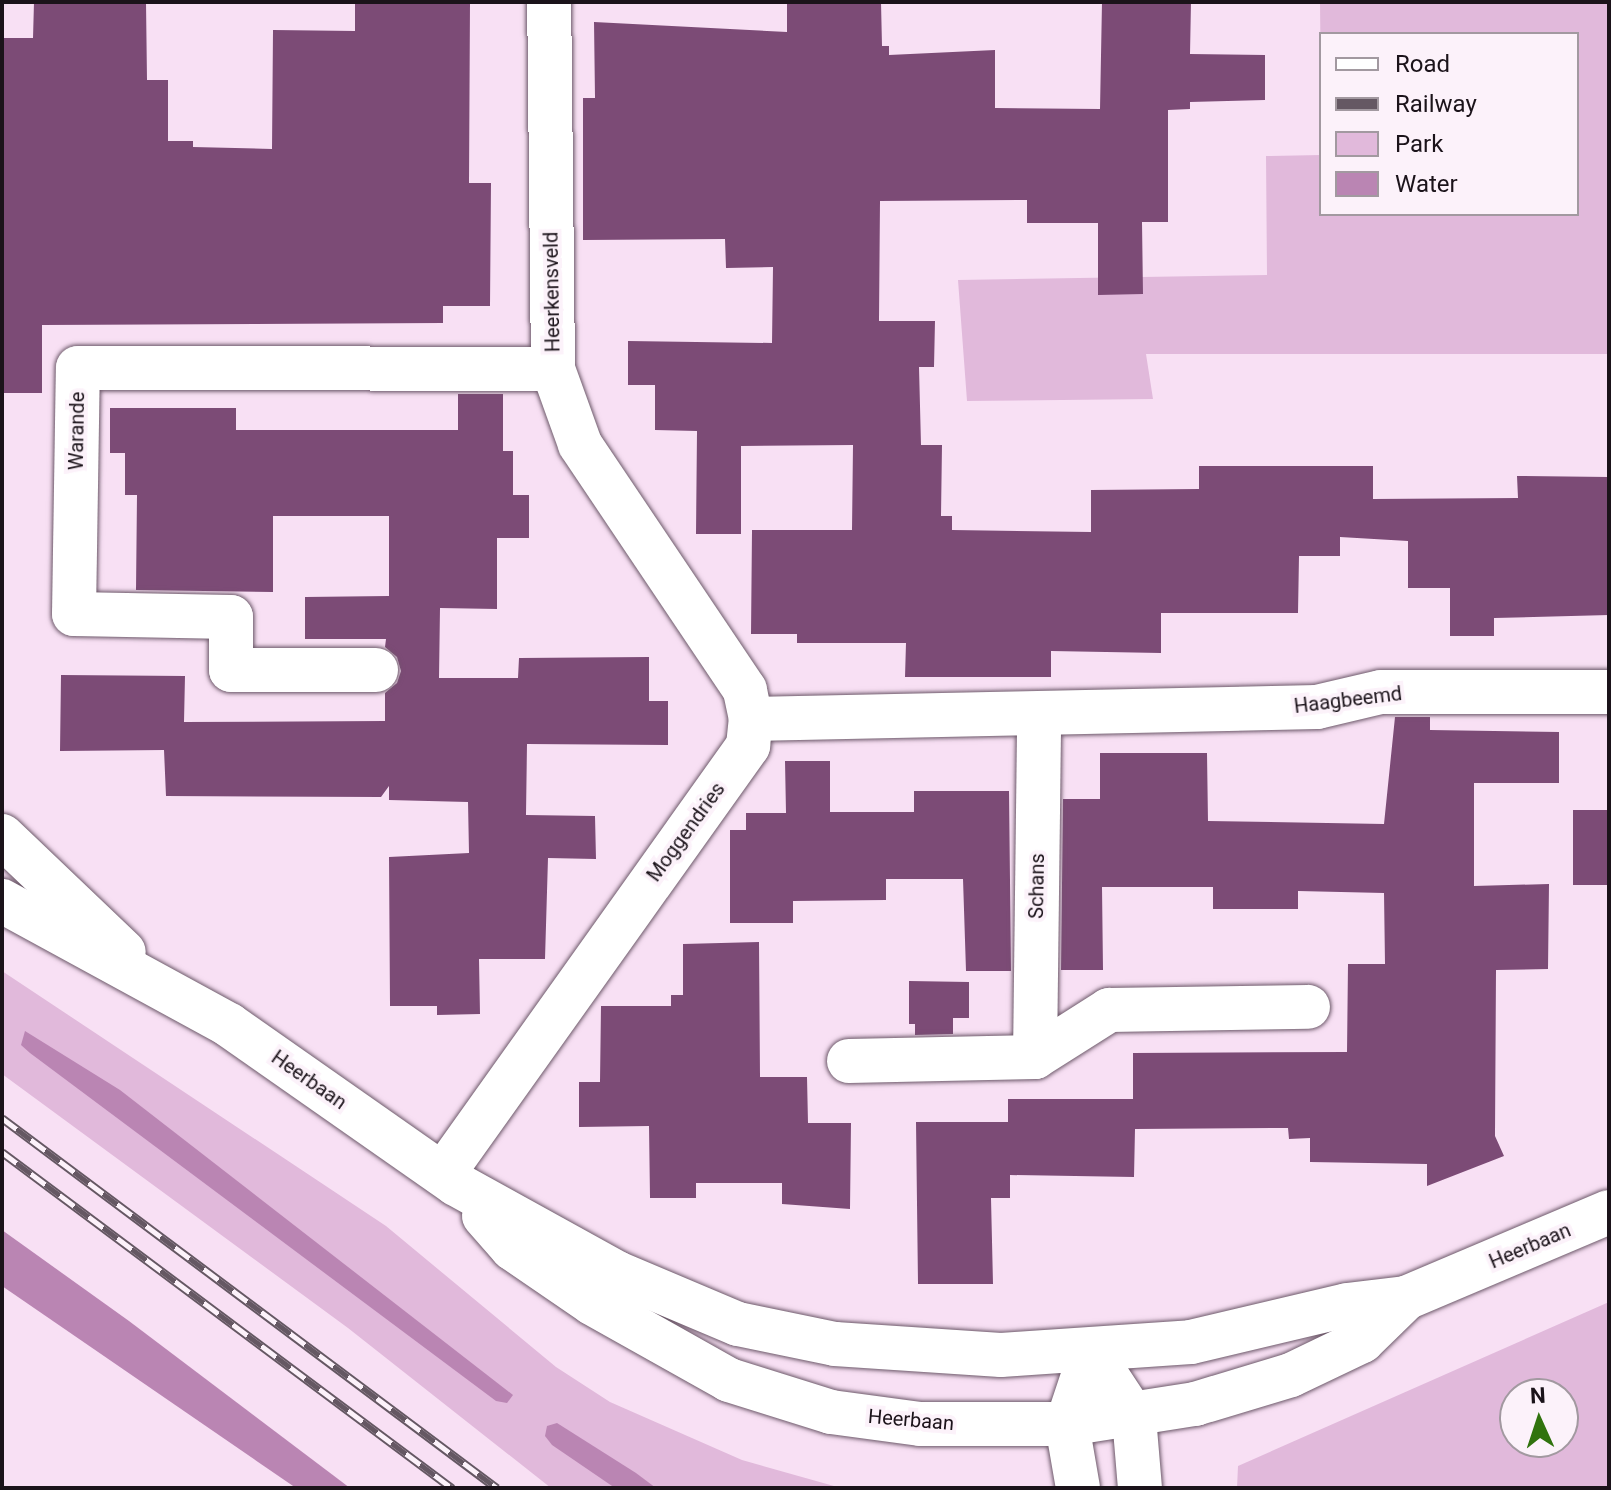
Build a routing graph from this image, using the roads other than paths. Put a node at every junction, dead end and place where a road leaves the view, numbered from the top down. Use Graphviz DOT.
graph roads {
  1 [pos="549,2"];
  2 [pos="553,369"];
  3 [pos="376,670"];
  4 [pos="1609,692"];
  5 [pos="1039,714"];
  6 [pos="751,719"];
  7 [pos="2,836"];
  8 [pos="2,901"];
  9 [pos="157,984"];
  10 [pos="1308,1007"];
  11 [pos="1035,1057"];
  12 [pos="849,1061"];
  13 [pos="449,1179"];
  14 [pos="1609,1212"];
  15 [pos="1406,1298"];
  16 [pos="1091,1352"];
  17 [pos="1134,1417"];
  18 [pos="1067,1424"];
  19 [pos="1078,1488"];
  20 [pos="1140,1488"];
  1 -- 2 [label="street, Heerkensveld"];
  2 -- 3 [label="street, Warande"];
  2 -- 6 [label="street, Heerkensveld"];
  4 -- 5 [label="street, Haagbeemd"];
  5 -- 6 [label="street"];
  5 -- 11 [label="street, Schans"];
  6 -- 13 [label="street, Moggendries"];
  7 -- 9 [label="street, Heerbaan"];
  8 -- 9 [label="street, Heerbaan"];
  9 -- 13 [label="street, Heerbaan"];
  10 -- 11 [label="street"];
  11 -- 12 [label="street"];
  13 -- 16 [label="street, Heerbaan"];
  13 -- 18 [label="street, Heerbaan"];
  14 -- 15 [label="street, Heerbaan"];
  15 -- 16 [label="street, Heerbaan"];
  15 -- 17 [label="street, Heerbaan"];
  16 -- 17 [label="street"];
  16 -- 18 [label="street"];
  17 -- 18 [label="street, Heerbaan"];
  17 -- 20 [label="street"];
  18 -- 19 [label="street"];
}
